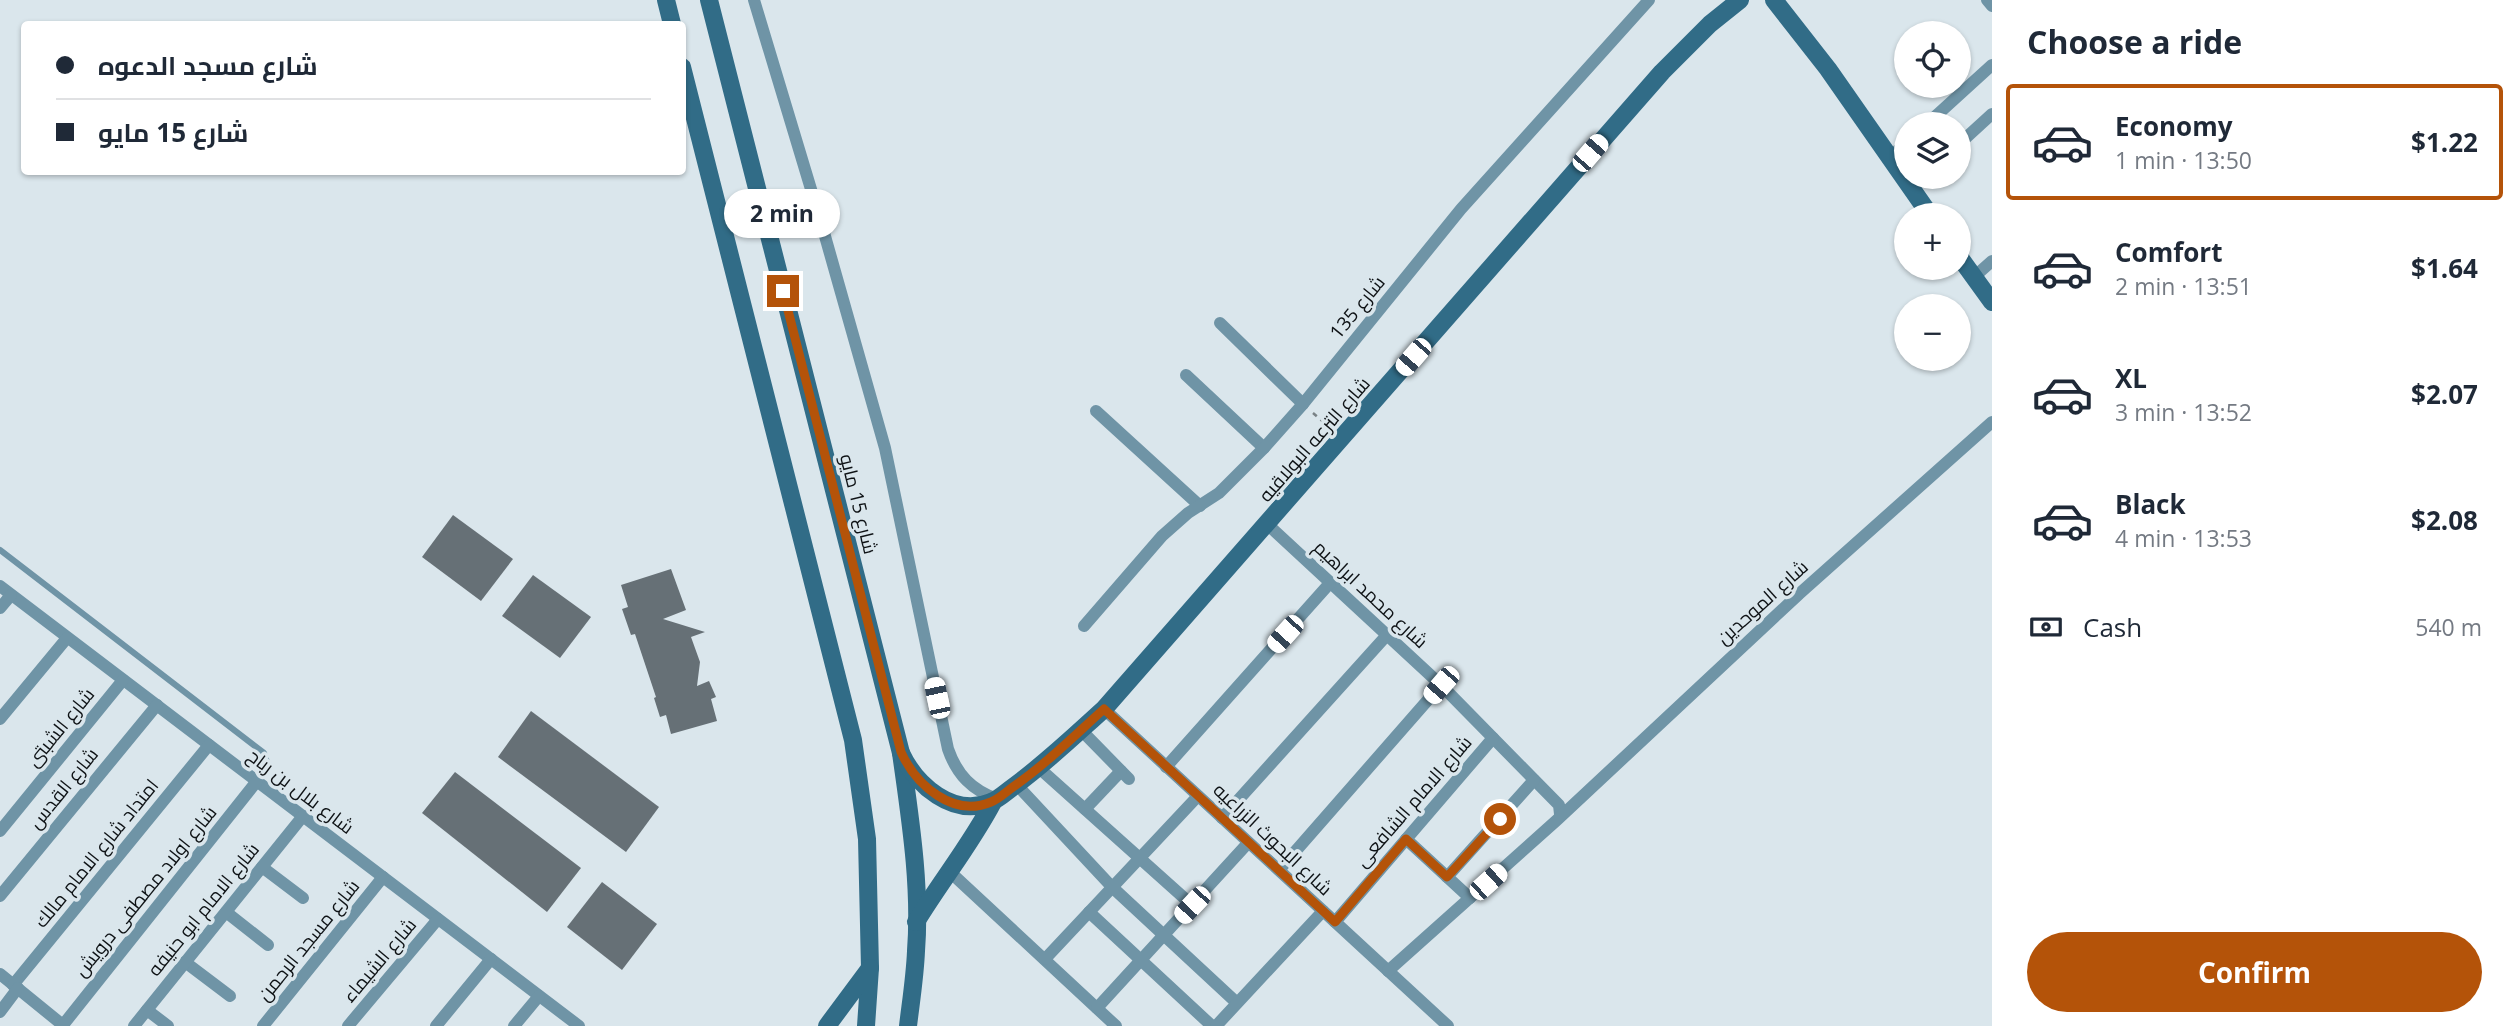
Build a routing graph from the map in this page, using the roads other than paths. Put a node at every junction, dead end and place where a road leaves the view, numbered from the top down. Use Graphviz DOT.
graph roads {
  1 [pos="666,0"];
  2 [pos="709,0"];
  3 [pos="754,0"];
  4 [pos="1649,0"];
  5 [pos="1741,0"];
  6 [pos="1774,0"];
  7 [pos="1987,0"];
  8 [pos="1992,6"];
  9 [pos="671,21"];
  10 [pos="1992,65"];
  11 [pos="686,82"];
  12 [pos="1940,112"];
  13 [pos="1992,114"];
  14 [pos="1971,133"];
  15 [pos="1894,154"];
  16 [pos="1889,158"];
  17 [pos="1921,203"];
  18 [pos="1992,261"];
  19 [pos="1971,273"];
  20 [pos="1974,277"];
  21 [pos="1992,302"];
  22 [pos="1220,323"];
  23 [pos="1186,375"];
  24 [pos="1303,404"];
  25 [pos="1096,411"];
  26 [pos="1992,422"];
  27 [pos="1264,448"];
  28 [pos="1200,506"];
  29 [pos="1267,524"];
  30 [pos="0,550"];
  31 [pos="1331,583"];
  32 [pos="5,591"];
  33 [pos="0,608"];
  34 [pos="1084,626"];
  35 [pos="1387,635"];
  36 [pos="67,638"];
  37 [pos="123,680"];
  38 [pos="1441,685"];
  39 [pos="157,705"];
  40 [pos="1104,709"];
  41 [pos="0,719"];
  42 [pos="1081,730"];
  43 [pos="1493,738"];
  44 [pos="209,745"];
  45 [pos="901,752"];
  46 [pos="1166,767"];
  47 [pos="1039,768"];
  48 [pos="1534,780"];
  49 [pos="257,781"];
  50 [pos="1017,785"];
  51 [pos="1198,796"];
  52 [pos="995,800"];
  53 [pos="1085,809"];
  54 [pos="1560,814"];
  55 [pos="303,816"];
  56 [pos="1222,818"];
  57 [pos="0,831"];
  58 [pos="1406,839"];
  59 [pos="1248,843"];
  60 [pos="1140,858"];
  61 [pos="262,867"];
  62 [pos="1279,870"];
  63 [pos="949,871"];
  64 [pos="383,877"];
  65 [pos="1447,877"];
  66 [pos="1112,887"];
  67 [pos="0,896"];
  68 [pos="303,898"];
  69 [pos="1470,898"];
  70 [pos="1192,905"];
  71 [pos="1323,911"];
  72 [pos="226,912"];
  73 [pos="1089,912"];
  74 [pos="439,919"];
  75 [pos="916,922"];
  76 [pos="1335,922"];
  77 [pos="1164,935"];
  78 [pos="268,945"];
  79 [pos="491,959"];
  80 [pos="1045,959"];
  81 [pos="1141,960"];
  82 [pos="186,962"];
  83 [pos="870,968"];
  84 [pos="1388,971"];
  85 [pos="0,974"];
  86 [pos="16,986"];
  87 [pos="230,996"];
  88 [pos="540,996"];
  89 [pos="1237,1003"];
  90 [pos="1097,1008"];
  91 [pos="147,1010"];
  92 [pos="0,1012"];
  93 [pos="64,1025"];
  94 [pos="134,1026"];
  95 [pos="168,1026"];
  96 [pos="263,1026"];
  97 [pos="348,1026"];
  98 [pos="436,1026"];
  99 [pos="514,1026"];
  100 [pos="579,1026"];
  101 [pos="827,1026"];
  102 [pos="866,1026"];
  103 [pos="908,1026"];
  104 [pos="1116,1026"];
  105 [pos="1214,1026"];
  106 [pos="1448,1026"];
  1 -- 9 [label="main road"];
  2 -- 45 [label="main road, شارع 15 مايو"];
  3 -- 52 [label="street"];
  4 -- 24 [label="street, شارع 135"];
  5 -- 29 [label="main road, شارع الترعه البولاقيه"];
  6 -- 16 [label="main road"];
  7 -- 8 [label="street"];
  10 -- 12 [label="street"];
  11 -- 83 [label="main road"];
  13 -- 14 [label="street"];
  15 -- 16 [label="street"];
  16 -- 17 [label="main road"];
  18 -- 20 [label="street"];
  19 -- 20 [label="main road"];
  20 -- 21 [label="main road"];
  22 -- 24 [label="street"];
  23 -- 27 [label="street"];
  24 -- 27 [label="street, شارع 135"];
  25 -- 28 [label="street"];
  26 -- 54 [label="street, شارع الموحدين"];
  27 -- 28 [label="street, شارع 135"];
  28 -- 34 [label="street, شارع 135"];
  29 -- 31 [label="street, شارع محمد ابراهيم"];
  29 -- 40 [label="main road, شارع الترعه البولاقيه"];
  30 -- 49 [label="lane"];
  31 -- 35 [label="street, شارع محمد ابراهيم"];
  31 -- 46 [label="street"];
  32 -- 33 [label="street"];
  32 -- 36 [label="street, شارع بلال بن رباح"];
  35 -- 38 [label="street, شارع محمد ابراهيم"];
  35 -- 56 [label="street"];
  36 -- 37 [label="street, شارع بلال بن رباح"];
  36 -- 41 [label="street"];
  37 -- 39 [label="street, شارع بلال بن رباح"];
  37 -- 57 [label="street, شارع الشبتى"];
  38 -- 43 [label="street, شارع محمد ابراهيم"];
  38 -- 62 [label="street"];
  39 -- 44 [label="street, شارع بلال بن رباح"];
  39 -- 67 [label="street, شارع القدس"];
  40 -- 42 [label="main road, شارع الترعه البولاقيه"];
  40 -- 46 [label="street, شارع البحوث الزراعيه"];
  42 -- 47 [label="main road, شارع الترعه البولاقيه"];
  42 -- 53 [label="street"];
  43 -- 48 [label="street, شارع محمد ابراهيم"];
  43 -- 58 [label="street, شارع الامام الشافعى"];
  44 -- 49 [label="street, شارع بلال بن رباح"];
  44 -- 86 [label="street, امتداد شارع الامام مالك"];
  45 -- 52 [label="main road"];
  45 -- 75 [label="main road, شارع 15 مايو"];
  46 -- 51 [label="street, شارع البحوث الزراعيه"];
  47 -- 50 [label="main road, شارع الترعه البولاقيه"];
  47 -- 53 [label="street"];
  48 -- 54 [label="street, شارع محمد ابراهيم"];
  48 -- 65 [label="street"];
  49 -- 55 [label="street, شارع بلال بن رباح"];
  49 -- 93 [label="street, شارع اولاد مصطفى درويش"];
  50 -- 52 [label="main road, شارع الترعه البولاقيه"];
  50 -- 66 [label="street"];
  51 -- 56 [label="street, شارع البحوث الزراعيه"];
  51 -- 60 [label="street"];
  52 -- 63 [label="main road, شارع الترعه البولاقيه"];
  53 -- 60 [label="street"];
  54 -- 69 [label="street, شارع الموحدين"];
  55 -- 61 [label="street, شارع الامام ابو حنيفه"];
  55 -- 64 [label="street, شارع بلال بن رباح"];
  56 -- 59 [label="street, شارع البحوث الزراعيه"];
  58 -- 65 [label="street"];
  58 -- 76 [label="street, شارع الامام الشافعى"];
  59 -- 62 [label="street, شارع البحوث الزراعيه"];
  59 -- 70 [label="street"];
  60 -- 66 [label="street"];
  60 -- 70 [label="street"];
  61 -- 68 [label="street"];
  61 -- 72 [label="street, شارع الامام ابو حنيفه"];
  62 -- 71 [label="street, شارع البحوث الزراعيه"];
  63 -- 75 [label="main road, شارع الترعه البولاقيه"];
  63 -- 80 [label="street"];
  64 -- 74 [label="street, شارع بلال بن رباح"];
  64 -- 96 [label="street, شارع مسجد الرحمن"];
  65 -- 69 [label="street"];
  66 -- 73 [label="street"];
  66 -- 77 [label="street"];
  69 -- 84 [label="street, شارع الموحدين"];
  70 -- 77 [label="street"];
  71 -- 76 [label="street, شارع البحوث الزراعيه"];
  71 -- 89 [label="street"];
  72 -- 78 [label="street"];
  72 -- 82 [label="street, شارع الامام ابو حنيفه"];
  73 -- 80 [label="street"];
  73 -- 81 [label="street"];
  74 -- 79 [label="street, شارع بلال بن رباح"];
  74 -- 97 [label="street, شارع الشيماء"];
  75 -- 103 [label="main road, شارع 15 مايو"];
  76 -- 84 [label="street, شارع البحوث الزراعيه"];
  77 -- 81 [label="street"];
  77 -- 89 [label="street"];
  79 -- 88 [label="street, شارع بلال بن رباح"];
  79 -- 98 [label="street"];
  80 -- 90 [label="street"];
  81 -- 90 [label="street"];
  81 -- 105 [label="street"];
  82 -- 87 [label="street"];
  82 -- 91 [label="street, شارع الامام ابو حنيفه"];
  83 -- 101 [label="main road"];
  83 -- 102 [label="main road"];
  84 -- 106 [label="street, شارع البحوث الزراعيه"];
  85 -- 86 [label="street"];
  86 -- 92 [label="street, امتداد شارع الامام مالك"];
  86 -- 93 [label="street"];
  88 -- 99 [label="street"];
  88 -- 100 [label="street, شارع بلال بن رباح"];
  89 -- 105 [label="street"];
  90 -- 104 [label="street"];
  91 -- 94 [label="street, شارع الامام ابو حنيفه"];
  91 -- 95 [label="street"];
}
